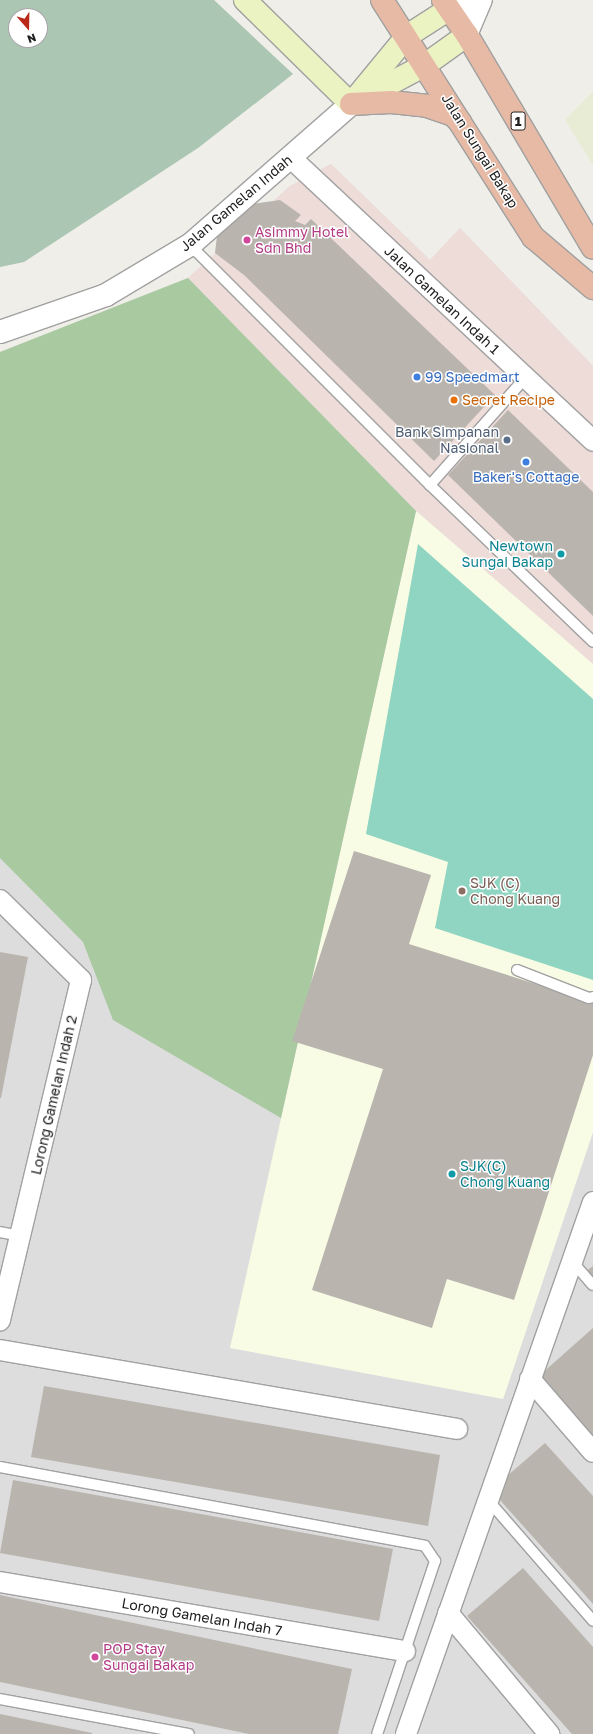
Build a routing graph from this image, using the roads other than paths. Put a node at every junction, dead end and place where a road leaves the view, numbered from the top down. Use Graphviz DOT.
graph roads {
  1 [pos="245,0"];
  2 [pos="382,0"];
  3 [pos="470,0"];
  4 [pos="482,0"];
  5 [pos="446,4"];
  6 [pos="467,35"];
  7 [pos="407,36"];
  8 [pos="425,65"];
  9 [pos="351,104"];
  10 [pos="462,124"];
  11 [pos="291,158"];
  12 [pos="190,245"];
  13 [pos="593,248"];
  14 [pos="593,288"];
  15 [pos="0,332"];
  16 [pos="525,378"];
  17 [pos="593,441"];
  18 [pos="430,485"];
  19 [pos="593,642"];
  20 [pos="0,900"];
  21 [pos="517,970"];
  22 [pos="593,997"];
  23 [pos="593,1202"];
  24 [pos="0,1232"];
  25 [pos="21,1236"];
  26 [pos="572,1260"];
  27 [pos="593,1285"];
  28 [pos="0,1320"];
  29 [pos="0,1350"];
  30 [pos="530,1379"];
  31 [pos="458,1429"];
  32 [pos="593,1452"];
  33 [pos="0,1467"];
  34 [pos="488,1500"];
  35 [pos="0,1582"];
  36 [pos="448,1613"];
  37 [pos="593,1621"];
  38 [pos="404,1651"];
  39 [pos="0,1699"];
  40 [pos="189,1734"];
  41 [pos="377,1734"];
  42 [pos="406,1734"];
  43 [pos="549,1734"];
  1 -- 9 [label="main road"];
  2 -- 7 [label="highway, Jalan Sungai Bakap"];
  3 -- 5 [label="street"];
  4 -- 6 [label="street"];
  5 -- 6 [label="highway, 1"];
  5 -- 7 [label="main road, Jalan Gamelan Indah"];
  6 -- 8 [label="main road, Jalan Gamelan Indah"];
  6 -- 13 [label="highway, 1"];
  7 -- 8 [label="highway, Jalan Sungai Bakap"];
  7 -- 9 [label="main road, Jalan Gamelan Indah"];
  8 -- 9 [label="main road, Jalan Gamelan Indah"];
  8 -- 10 [label="highway, Jalan Sungai Bakap"];
  9 -- 10 [label="highway"];
  9 -- 11 [label="street, Jalan Gamelan Indah"];
  10 -- 14 [label="highway, Jalan Sungai Bakap"];
  11 -- 12 [label="street, Jalan Gamelan Indah"];
  11 -- 16 [label="street, Jalan Gamelan Indah 1"];
  12 -- 15 [label="street, Jalan Gamelan Indah"];
  12 -- 18 [label="lane"];
  16 -- 17 [label="street, Jalan Gamelan Indah 1"];
  16 -- 18 [label="lane"];
  18 -- 19 [label="lane"];
  20 -- 25 [label="street, Lorong Gamelan Indah 2"];
  21 -- 22 [label="lane"];
  23 -- 26 [label="street"];
  24 -- 25 [label="lane"];
  25 -- 28 [label="street, Lorong Gamelan Indah 2"];
  26 -- 27 [label="lane"];
  26 -- 30 [label="street"];
  29 -- 31 [label="street"];
  30 -- 32 [label="street"];
  30 -- 34 [label="street"];
  33 -- 38 [label="lane"];
  34 -- 36 [label="street"];
  34 -- 37 [label="lane"];
  35 -- 38 [label="street, Lorong Gamelan Indah 7"];
  36 -- 42 [label="street"];
  36 -- 43 [label="street"];
  38 -- 41 [label="lane"];
  39 -- 40 [label="lane"];
}
